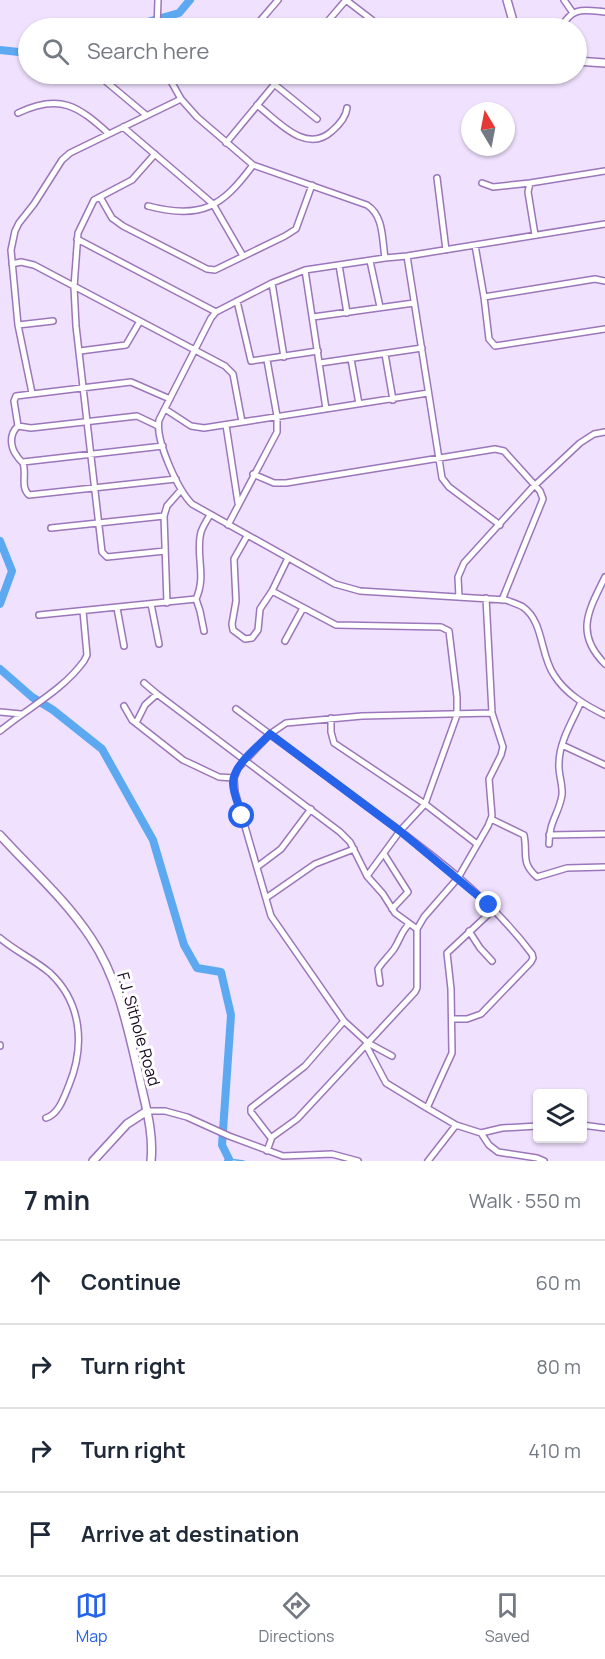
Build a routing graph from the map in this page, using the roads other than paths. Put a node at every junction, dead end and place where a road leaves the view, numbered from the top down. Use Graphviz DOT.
graph roads {
  1 [pos="158,0"];
  2 [pos="278,0"];
  3 [pos="346,0"];
  4 [pos="507,0"];
  5 [pos="564,0"];
  6 [pos="605,12"];
  7 [pos="573,13"];
  8 [pos="156,18"];
  9 [pos="263,18"];
  10 [pos="331,18"];
  11 [pos="369,18"];
  12 [pos="512,18"];
  13 [pos="567,18"];
  14 [pos="587,62"];
  15 [pos="605,63"];
  16 [pos="109,84"];
  17 [pos="173,84"];
  18 [pos="274,84"];
  19 [pos="181,99"];
  20 [pos="257,105"];
  21 [pos="347,108"];
  22 [pos="18,113"];
  23 [pos="146,115"];
  24 [pos="317,119"];
  25 [pos="123,127"];
  26 [pos="109,134"];
  27 [pos="226,143"];
  28 [pos="155,154"];
  29 [pos="254,165"];
  30 [pos="605,171"];
  31 [pos="437,178"];
  32 [pos="482,183"];
  33 [pos="530,183"];
  34 [pos="312,185"];
  35 [pos="100,197"];
  36 [pos="213,204"];
  37 [pos="148,206"];
  38 [pos="605,224"];
  39 [pos="536,235"];
  40 [pos="77,240"];
  41 [pos="475,245"];
  42 [pos="446,250"];
  43 [pos="243,256"];
  44 [pos="407,256"];
  45 [pos="385,258"];
  46 [pos="370,261"];
  47 [pos="12,264"];
  48 [pos="339,266"];
  49 [pos="305,270"];
  50 [pos="605,281"];
  51 [pos="272,283"];
  52 [pos="74,287"];
  53 [pos="484,297"];
  54 [pos="237,301"];
  55 [pos="414,303"];
  56 [pos="380,307"];
  57 [pos="216,312"];
  58 [pos="347,313"];
  59 [pos="313,317"];
  60 [pos="53,321"];
  61 [pos="140,321"];
  62 [pos="18,325"];
  63 [pos="605,329"];
  64 [pos="422,348"];
  65 [pos="196,350"];
  66 [pos="80,351"];
  67 [pos="318,351"];
  68 [pos="385,354"];
  69 [pos="284,357"];
  70 [pos="351,359"];
  71 [pos="267,360"];
  72 [pos="320,363"];
  73 [pos="84,387"];
  74 [pos="32,393"];
  75 [pos="428,393"];
  76 [pos="170,399"];
  77 [pos="393,400"];
  78 [pos="360,404"];
  79 [pos="165,409"];
  80 [pos="326,409"];
  81 [pos="277,416"];
  82 [pos="88,421"];
  83 [pos="243,422"];
  84 [pos="226,425"];
  85 [pos="18,426"];
  86 [pos="158,426"];
  87 [pos="605,432"];
  88 [pos="163,446"];
  89 [pos="92,455"];
  90 [pos="439,459"];
  91 [pos="23,462"];
  92 [pos="253,474"];
  93 [pos="176,479"];
  94 [pos="534,486"];
  95 [pos="95,489"];
  96 [pos="181,490"];
  97 [pos="238,505"];
  98 [pos="210,515"];
  99 [pos="164,516"];
  100 [pos="99,523"];
  101 [pos="228,525"];
  102 [pos="500,525"];
  103 [pos="51,528"];
  104 [pos="247,536"];
  105 [pos="165,551"];
  106 [pos="288,558"];
  107 [pos="605,577"];
  108 [pos="272,591"];
  109 [pos="459,597"];
  110 [pos="486,598"];
  111 [pos="195,599"];
  112 [pos="502,600"];
  113 [pos="167,603"];
  114 [pos="152,604"];
  115 [pos="117,608"];
  116 [pos="303,608"];
  117 [pos="83,611"];
  118 [pos="39,615"];
  119 [pos="204,631"];
  120 [pos="285,641"];
  121 [pos="159,644"];
  122 [pos="124,646"];
  123 [pos="605,664"];
  124 [pos="144,682"];
  125 [pos="157,694"];
  126 [pos="581,702"];
  127 [pos="124,706"];
  128 [pos="236,709"];
  129 [pos="0,712"];
  130 [pos="23,712"];
  131 [pos="492,713"];
  132 [pos="457,715"];
  133 [pos="605,715"];
  134 [pos="331,718"];
  135 [pos="136,723"];
  136 [pos="0,731"];
  137 [pos="270,734"];
  138 [pos="562,745"];
  139 [pos="245,760"];
  140 [pos="605,765"];
  141 [pos="234,778"];
  142 [pos="425,804"];
  143 [pos="311,809"];
  144 [pos="491,819"];
  145 [pos="400,831"];
  146 [pos="605,834"];
  147 [pos="0,835"];
  148 [pos="549,835"];
  149 [pos="477,844"];
  150 [pos="549,844"];
  151 [pos="354,849"];
  152 [pos="384,854"];
  153 [pos="257,867"];
  154 [pos="605,867"];
  155 [pos="367,876"];
  156 [pos="458,878"];
  157 [pos="266,898"];
  158 [pos="392,909"];
  159 [pos="494,909"];
  160 [pos="409,924"];
  161 [pos="417,929"];
  162 [pos="469,931"];
  163 [pos="0,938"];
  164 [pos="492,961"];
  165 [pos="380,983"];
  166 [pos="453,1019"];
  167 [pos="344,1021"];
  168 [pos="367,1044"];
  169 [pos="392,1056"];
  170 [pos="427,1108"];
  171 [pos="147,1111"];
  172 [pos="46,1118"];
  173 [pos="456,1125"];
  174 [pos="533,1126"];
  175 [pos="587,1126"];
  176 [pos="605,1128"];
  177 [pos="481,1133"];
  178 [pos="271,1138"];
  179 [pos="267,1151"];
  180 [pos="93,1161"];
  181 [pos="151,1161"];
  182 [pos="358,1161"];
  183 [pos="428,1161"];
  184 [pos="544,1161"];
  1 -- 8 [label="street"];
  2 -- 9 [label="street"];
  3 -- 10 [label="street"];
  3 -- 11 [label="street"];
  4 -- 12 [label="street"];
  5 -- 7 [label="street"];
  6 -- 7 [label="street"];
  7 -- 13 [label="street"];
  14 -- 15 [label="street"];
  16 -- 23 [label="street"];
  17 -- 19 [label="street"];
  18 -- 20 [label="street"];
  18 -- 24 [label="street"];
  19 -- 23 [label="street"];
  19 -- 27 [label="street"];
  20 -- 21 [label="street"];
  20 -- 27 [label="street"];
  22 -- 26 [label="street"];
  23 -- 25 [label="street"];
  25 -- 26 [label="street"];
  25 -- 28 [label="street"];
  26 -- 47 [label="street"];
  27 -- 29 [label="street"];
  28 -- 35 [label="street"];
  28 -- 36 [label="street"];
  29 -- 34 [label="street"];
  29 -- 36 [label="street"];
  30 -- 33 [label="street"];
  31 -- 42 [label="street"];
  32 -- 33 [label="street"];
  33 -- 39 [label="street"];
  34 -- 43 [label="street"];
  34 -- 45 [label="street"];
  35 -- 40 [label="street"];
  35 -- 43 [label="street"];
  36 -- 37 [label="street"];
  36 -- 43 [label="street"];
  38 -- 39 [label="street"];
  39 -- 41 [label="street"];
  40 -- 52 [label="street"];
  40 -- 57 [label="street"];
  41 -- 42 [label="street"];
  41 -- 53 [label="street"];
  42 -- 44 [label="street"];
  44 -- 45 [label="street"];
  44 -- 55 [label="street"];
  45 -- 46 [label="street"];
  46 -- 48 [label="street"];
  46 -- 56 [label="street"];
  47 -- 52 [label="street"];
  47 -- 62 [label="street"];
  48 -- 49 [label="street"];
  48 -- 58 [label="street"];
  49 -- 51 [label="street"];
  49 -- 59 [label="street"];
  50 -- 53 [label="street"];
  51 -- 54 [label="street"];
  51 -- 69 [label="street"];
  52 -- 61 [label="street"];
  52 -- 66 [label="street"];
  53 -- 63 [label="street"];
  54 -- 57 [label="street"];
  54 -- 71 [label="street"];
  55 -- 56 [label="street"];
  55 -- 64 [label="street"];
  56 -- 58 [label="street"];
  57 -- 65 [label="street"];
  58 -- 59 [label="street"];
  59 -- 67 [label="street"];
  60 -- 62 [label="street"];
  61 -- 65 [label="street"];
  61 -- 66 [label="street"];
  62 -- 74 [label="street"];
  64 -- 68 [label="street"];
  64 -- 75 [label="street"];
  65 -- 76 [label="street"];
  65 -- 83 [label="street"];
  66 -- 73 [label="street"];
  67 -- 69 [label="street"];
  67 -- 72 [label="street"];
  68 -- 70 [label="street"];
  68 -- 77 [label="street"];
  69 -- 71 [label="street"];
  70 -- 72 [label="street"];
  70 -- 78 [label="street"];
  71 -- 81 [label="street"];
  72 -- 80 [label="street"];
  73 -- 74 [label="street"];
  73 -- 76 [label="street"];
  73 -- 82 [label="street"];
  74 -- 85 [label="street"];
  75 -- 77 [label="street"];
  75 -- 90 [label="street"];
  76 -- 79 [label="street"];
  77 -- 78 [label="street"];
  78 -- 80 [label="street"];
  79 -- 84 [label="street"];
  79 -- 86 [label="street"];
  80 -- 81 [label="street"];
  81 -- 83 [label="street"];
  81 -- 92 [label="street"];
  82 -- 85 [label="street"];
  82 -- 86 [label="street"];
  82 -- 89 [label="street"];
  83 -- 84 [label="street"];
  84 -- 97 [label="street"];
  85 -- 91 [label="street"];
  86 -- 88 [label="street"];
  87 -- 94 [label="street"];
  88 -- 89 [label="street"];
  88 -- 93 [label="street"];
  89 -- 91 [label="street"];
  89 -- 95 [label="street"];
  90 -- 92 [label="street"];
  90 -- 94 [label="street"];
  90 -- 102 [label="street"];
  91 -- 95 [label="street"];
  92 -- 97 [label="street"];
  93 -- 95 [label="street"];
  93 -- 96 [label="street"];
  94 -- 102 [label="street"];
  94 -- 112 [label="street"];
  95 -- 100 [label="street"];
  96 -- 98 [label="street"];
  96 -- 99 [label="street"];
  97 -- 101 [label="street"];
  98 -- 101 [label="street"];
  98 -- 111 [label="street"];
  99 -- 100 [label="street"];
  99 -- 105 [label="street"];
  100 -- 103 [label="street"];
  100 -- 105 [label="street"];
  101 -- 104 [label="street"];
  102 -- 109 [label="street"];
  104 -- 106 [label="street"];
  104 -- 108 [label="street"];
  105 -- 113 [label="street"];
  106 -- 108 [label="street"];
  106 -- 109 [label="street"];
  107 -- 123 [label="street"];
  108 -- 116 [label="street"];
  109 -- 110 [label="street"];
  110 -- 112 [label="street"];
  110 -- 131 [label="street"];
  111 -- 113 [label="street"];
  111 -- 119 [label="street"];
  112 -- 126 [label="street"];
  113 -- 114 [label="street"];
  114 -- 115 [label="street"];
  114 -- 121 [label="street"];
  115 -- 117 [label="street"];
  115 -- 122 [label="street"];
  116 -- 120 [label="street"];
  116 -- 132 [label="street"];
  117 -- 118 [label="street"];
  117 -- 130 [label="street"];
  124 -- 125 [label="street"];
  125 -- 135 [label="street"];
  125 -- 139 [label="street"];
  126 -- 133 [label="street"];
  126 -- 138 [label="street"];
  127 -- 135 [label="street"];
  128 -- 137 [label="street"];
  129 -- 130 [label="street"];
  130 -- 136 [label="street"];
  131 -- 132 [label="street"];
  131 -- 144 [label="street"];
  132 -- 134 [label="street"];
  132 -- 142 [label="street"];
  134 -- 137 [label="street"];
  134 -- 142 [label="street"];
  135 -- 141 [label="street"];
  137 -- 139 [label="street"];
  137 -- 145 [label="street"];
  138 -- 140 [label="street"];
  138 -- 148 [label="street"];
  139 -- 141 [label="street"];
  139 -- 143 [label="street"];
  141 -- 153 [label="street"];
  142 -- 145 [label="street"];
  142 -- 149 [label="street"];
  143 -- 151 [label="street"];
  143 -- 153 [label="street"];
  144 -- 149 [label="street"];
  144 -- 154 [label="street"];
  145 -- 152 [label="street"];
  145 -- 156 [label="street"];
  146 -- 148 [label="street"];
  147 -- 171 [label="street, F.J. Sithole Road"];
  148 -- 150 [label="street"];
  149 -- 156 [label="street"];
  151 -- 155 [label="street"];
  151 -- 157 [label="street"];
  152 -- 155 [label="street"];
  152 -- 158 [label="street"];
  153 -- 157 [label="street"];
  155 -- 158 [label="street"];
  156 -- 159 [label="street"];
  156 -- 161 [label="street"];
  157 -- 167 [label="street"];
  158 -- 160 [label="street"];
  159 -- 162 [label="street"];
  159 -- 166 [label="street"];
  160 -- 161 [label="street"];
  160 -- 165 [label="street"];
  161 -- 168 [label="street"];
  162 -- 164 [label="street"];
  162 -- 166 [label="street"];
  163 -- 172 [label="street"];
  166 -- 170 [label="street"];
  167 -- 168 [label="street"];
  167 -- 178 [label="street"];
  168 -- 169 [label="street"];
  168 -- 170 [label="street"];
  168 -- 178 [label="street"];
  170 -- 173 [label="street"];
  171 -- 179 [label="street"];
  171 -- 180 [label="street"];
  171 -- 181 [label="street, F.J. Sithole Road"];
  173 -- 177 [label="street"];
  173 -- 183 [label="street"];
  174 -- 177 [label="street"];
  175 -- 176 [label="street"];
  177 -- 184 [label="street"];
  178 -- 179 [label="street"];
  179 -- 182 [label="street"];
}
